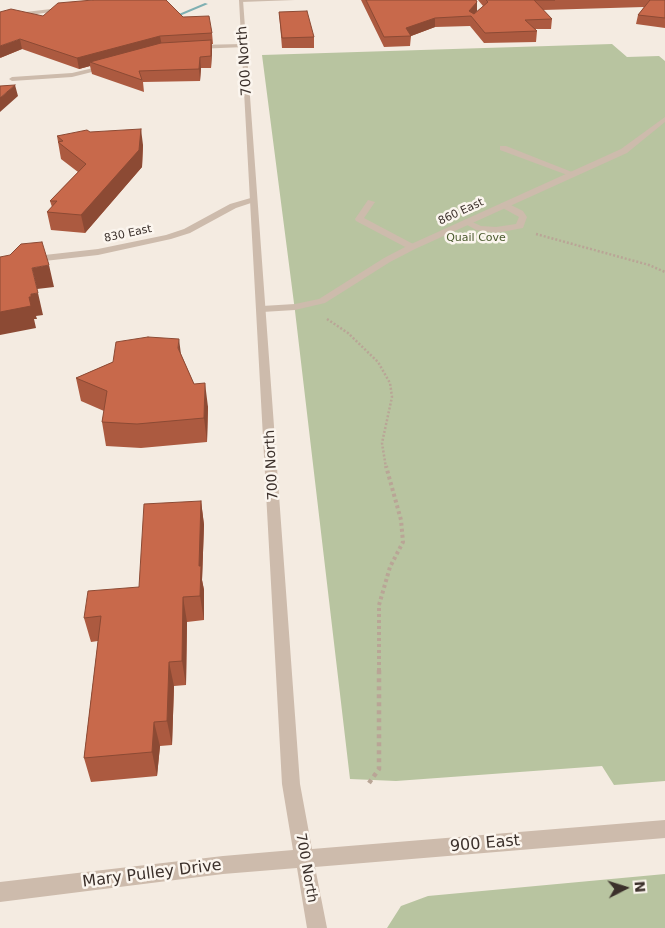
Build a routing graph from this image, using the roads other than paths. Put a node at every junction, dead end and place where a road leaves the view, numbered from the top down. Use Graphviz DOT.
graph roads {
  1 [pos="293,0"];
  2 [pos="241,1"];
  3 [pos="74,7"];
  4 [pos="0,17"];
  5 [pos="243,46"];
  6 [pos="190,47"];
  7 [pos="114,64"];
  8 [pos="12,78"];
  9 [pos="665,120"];
  10 [pos="503,148"];
  11 [pos="573,174"];
  12 [pos="254,199"];
  13 [pos="371,202"];
  14 [pos="504,205"];
  15 [pos="466,222"];
  16 [pos="412,247"];
  17 [pos="0,263"];
  18 [pos="262,309"];
  19 [pos="665,829"];
  20 [pos="305,860"];
  21 [pos="0,892"];
  22 [pos="317,928"];
  1 -- 2 [label="street"];
  2 -- 5 [label="street, 700 North"];
  3 -- 4 [label="street"];
  5 -- 6 [label="street"];
  5 -- 12 [label="street, 700 North"];
  7 -- 8 [label="street"];
  9 -- 11 [label="street, 860 East"];
  10 -- 11 [label="street"];
  11 -- 14 [label="street, 860 East"];
  12 -- 17 [label="street, 830 East"];
  12 -- 18 [label="street, 700 North"];
  13 -- 16 [label="street"];
  14 -- 15 [label="street, 860 East"];
  14 -- 15 [label="street"];
  15 -- 16 [label="street, 860 East"];
  16 -- 18 [label="street, 860 East"];
  18 -- 20 [label="street, 700 North"];
  19 -- 20 [label="street, 900 East"];
  20 -- 21 [label="street, Mary Pulley Drive"];
  20 -- 22 [label="street, 700 North"];
}
